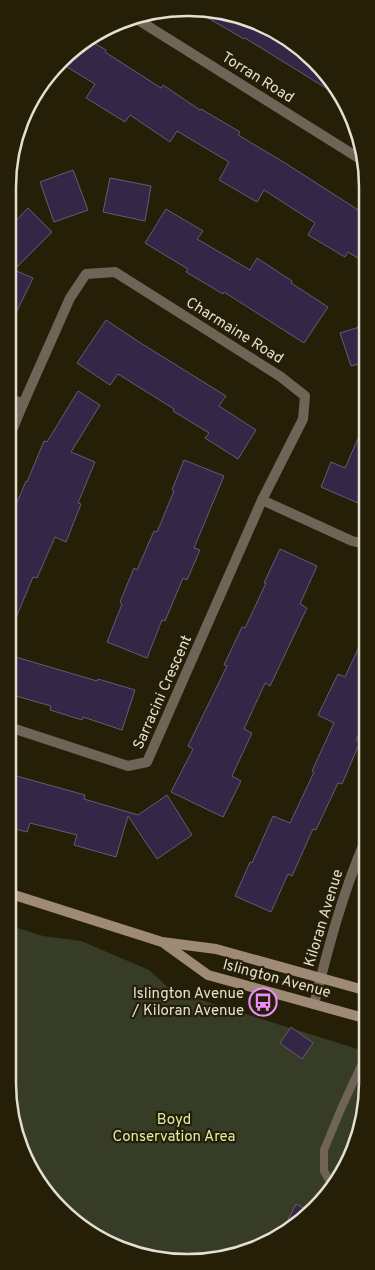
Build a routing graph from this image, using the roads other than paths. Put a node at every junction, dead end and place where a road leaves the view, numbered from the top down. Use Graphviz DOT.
graph roads {
  1 [pos="142,23"];
  2 [pos="355,156"];
  3 [pos="16,401"];
  4 [pos="23,404"];
  5 [pos="16,421"];
  6 [pos="262,500"];
  7 [pos="359,543"];
  8 [pos="16,729"];
  9 [pos="359,856"];
  10 [pos="16,896"];
  11 [pos="162,942"];
  12 [pos="320,978"];
  13 [pos="359,989"];
  14 [pos="314,1004"];
  15 [pos="359,1017"];
  16 [pos="359,1070"];
  17 [pos="329,1179"];
  1 -- 2 [label="street, Torran Road"];
  3 -- 4 [label="street"];
  4 -- 5 [label="street"];
  4 -- 6 [label="street, Charmaine Road"];
  6 -- 7 [label="street"];
  6 -- 8 [label="street, Sarracini Crescent"];
  9 -- 12 [label="street, Kiloran Avenue"];
  10 -- 11 [label="main road, Islington Avenue"];
  11 -- 12 [label="main road, Islington Avenue"];
  11 -- 14 [label="main road, Islington Avenue"];
  12 -- 13 [label="main road, Islington Avenue"];
  12 -- 14 [label="street, Kiloran Avenue"];
  14 -- 15 [label="main road, Islington Avenue"];
  16 -- 17 [label="lane"];
}
